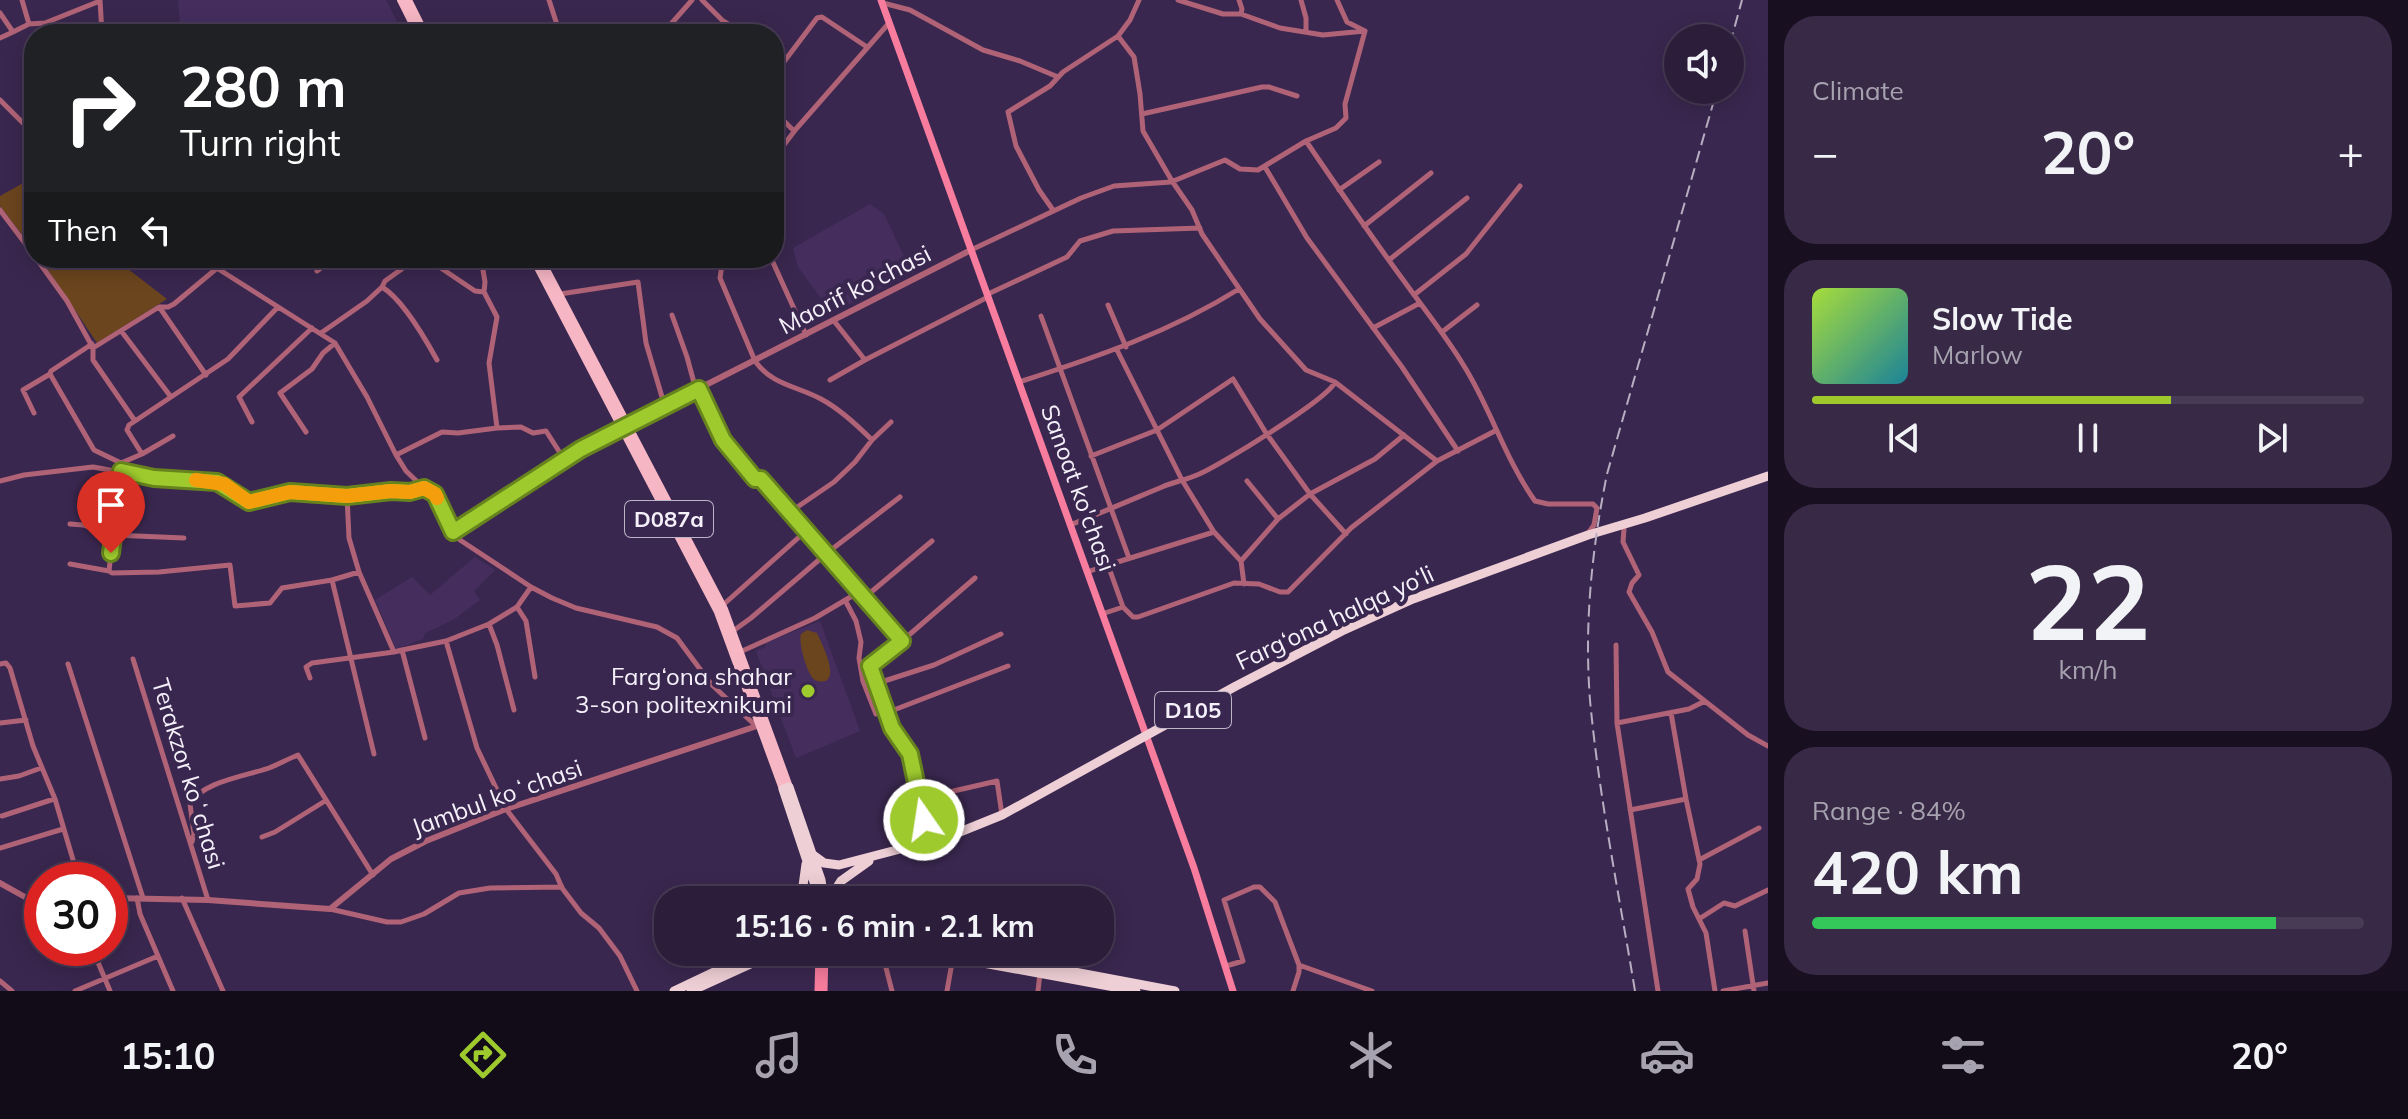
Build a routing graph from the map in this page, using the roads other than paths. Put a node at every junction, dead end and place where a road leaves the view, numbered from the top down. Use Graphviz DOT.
graph roads {
  1 [pos="22,0"];
  2 [pos="100,0"];
  3 [pos="401,0"];
  4 [pos="408,0"];
  5 [pos="549,0"];
  6 [pos="702,0"];
  7 [pos="1139,0"];
  8 [pos="1178,0"];
  9 [pos="1239,0"];
  10 [pos="1301,0"];
  11 [pos="1337,0"];
  12 [pos="690,1"];
  13 [pos="881,2"];
  14 [pos="0,13"];
  15 [pos="1241,14"];
  16 [pos="889,23"];
  17 [pos="29,24"];
  18 [pos="101,24"];
  19 [pos="413,24"];
  20 [pos="415,24"];
  21 [pos="557,24"];
  22 [pos="671,24"];
  23 [pos="728,24"];
  24 [pos="24,26"];
  25 [pos="1365,31"];
  26 [pos="13,32"];
  27 [pos="1306,32"];
  28 [pos="1118,36"];
  29 [pos="0,38"];
  30 [pos="867,47"];
  31 [pos="784,62"];
  32 [pos="1058,77"];
  33 [pos="1297,96"];
  34 [pos="0,100"];
  35 [pos="1142,114"];
  36 [pos="784,121"];
  37 [pos="24,124"];
  38 [pos="794,131"];
  39 [pos="1306,141"];
  40 [pos="784,144"];
  41 [pos="1379,162"];
  42 [pos="1265,167"];
  43 [pos="1431,173"];
  44 [pos="1172,181"];
  45 [pos="1520,186"];
  46 [pos="1339,190"];
  47 [pos="1467,198"];
  48 [pos="0,210"];
  49 [pos="1053,210"];
  50 [pos="1364,226"];
  51 [pos="1200,228"];
  52 [pos="24,242"];
  53 [pos="971,250"];
  54 [pos="1389,260"];
  55 [pos="43,268"];
  56 [pos="321,268"];
  57 [pos="403,268"];
  58 [pos="441,268"];
  59 [pos="483,268"];
  60 [pos="538,268"];
  61 [pos="545,268"];
  62 [pos="722,268"];
  63 [pos="776,268"];
  64 [pos="216,269"];
  65 [pos="317,271"];
  66 [pos="382,287"];
  67 [pos="1239,289"];
  68 [pos="484,292"];
  69 [pos="559,294"];
  70 [pos="988,295"];
  71 [pos="1414,295"];
  72 [pos="1420,303"];
  73 [pos="1108,305"];
  74 [pos="1477,305"];
  75 [pos="159,307"];
  76 [pos="277,308"];
  77 [pos="672,315"];
  78 [pos="1041,316"];
  79 [pos="834,321"];
  80 [pos="312,328"];
  81 [pos="1373,328"];
  82 [pos="122,332"];
  83 [pos="1442,332"];
  84 [pos="321,333"];
  85 [pos="806,335"];
  86 [pos="335,343"];
  87 [pos="92,346"];
  88 [pos="1126,347"];
  89 [pos="1117,350"];
  90 [pos="437,360"];
  91 [pos="865,360"];
  92 [pos="755,361"];
  93 [pos="1061,369"];
  94 [pos="50,374"];
  95 [pos="206,375"];
  96 [pos="830,380"];
  97 [pos="1019,382"];
  98 [pos="1335,382"];
  99 [pos="698,390"];
  100 [pos="171,397"];
  101 [pos="665,407"];
  102 [pos="34,413"];
  103 [pos="135,421"];
  104 [pos="252,422"];
  105 [pos="891,422"];
  106 [pos="624,426"];
  107 [pos="497,428"];
  108 [pos="1157,430"];
  109 [pos="1496,431"];
  110 [pos="306,432"];
  111 [pos="1266,433"];
  112 [pos="1404,435"];
  113 [pos="173,436"];
  114 [pos="872,440"];
  115 [pos="1458,451"];
  116 [pos="142,454"];
  117 [pos="396,455"];
  118 [pos="1091,456"];
  119 [pos="564,459"];
  120 [pos="1437,461"];
  121 [pos="121,463"];
  122 [pos="121,471"];
  123 [pos="1182,480"];
  124 [pos="1766,480"];
  125 [pos="0,481"];
  126 [pos="1247,481"];
  127 [pos="424,488"];
  128 [pos="1310,494"];
  129 [pos="347,496"];
  130 [pos="900,497"];
  131 [pos="1112,509"];
  132 [pos="790,512"];
  133 [pos="1645,518"];
  134 [pos="1278,519"];
  135 [pos="70,524"];
  136 [pos="1070,525"];
  137 [pos="1624,529"];
  138 [pos="807,530"];
  139 [pos="453,532"];
  140 [pos="1214,532"];
  141 [pos="1346,534"];
  142 [pos="113,535"];
  143 [pos="1588,535"];
  144 [pos="184,538"];
  145 [pos="932,541"];
  146 [pos="827,553"];
  147 [pos="1129,558"];
  148 [pos="1241,561"];
  149 [pos="70,564"];
  150 [pos="1108,565"];
  151 [pos="1501,567"];
  152 [pos="109,571"];
  153 [pos="359,572"];
  154 [pos="1087,572"];
  155 [pos="975,578"];
  156 [pos="332,580"];
  157 [pos="1244,584"];
  158 [pos="531,587"];
  159 [pos="859,592"];
  160 [pos="864,598"];
  161 [pos="845,600"];
  162 [pos="722,606"];
  163 [pos="517,607"];
  164 [pos="1123,607"];
  165 [pos="1102,614"];
  166 [pos="489,624"];
  167 [pos="733,631"];
  168 [pos="1001,634"];
  169 [pos="446,641"];
  170 [pos="902,641"];
  171 [pos="1616,645"];
  172 [pos="402,650"];
  173 [pos="394,652"];
  174 [pos="740,652"];
  175 [pos="350,657"];
  176 [pos="133,659"];
  177 [pos="0,664"];
  178 [pos="68,664"];
  179 [pos="1008,666"];
  180 [pos="535,677"];
  181 [pos="310,678"];
  182 [pos="875,684"];
  183 [pos="1705,701"];
  184 [pos="514,710"];
  185 [pos="886,713"];
  186 [pos="1671,713"];
  187 [pos="876,714"];
  188 [pos="26,720"];
  189 [pos="0,723"];
  190 [pos="1617,723"];
  191 [pos="758,726"];
  192 [pos="425,738"];
  193 [pos="1145,738"];
  194 [pos="1768,746"];
  195 [pos="374,754"];
  196 [pos="41,768"];
  197 [pos="0,779"];
  198 [pos="786,788"];
  199 [pos="55,799"];
  200 [pos="919,799"];
  201 [pos="1686,799"];
  202 [pos="325,801"];
  203 [pos="506,809"];
  204 [pos="1630,810"];
  205 [pos="1002,815"];
  206 [pos="2,816"];
  207 [pos="1759,828"];
  208 [pos="63,829"];
  209 [pos="262,837"];
  210 [pos="929,841"];
  211 [pos="192,842"];
  212 [pos="0,848"];
  213 [pos="886,854"];
  214 [pos="810,856"];
  215 [pos="1699,860"];
  216 [pos="73,862"];
  217 [pos="373,875"];
  218 [pos="0,883"];
  219 [pos="804,886"];
  220 [pos="815,886"];
  221 [pos="822,886"];
  222 [pos="836,886"];
  223 [pos="562,887"];
  224 [pos="1768,890"];
  225 [pos="24,896"];
  226 [pos="128,898"];
  227 [pos="140,898"];
  228 [pos="182,898"];
  229 [pos="208,900"];
  230 [pos="330,909"];
  231 [pos="1699,919"];
  232 [pos="1745,931"];
  233 [pos="158,956"];
  234 [pos="1299,965"];
  235 [pos="99,966"];
  236 [pos="727,966"];
  237 [pos="746,966"];
  238 [pos="819,966"];
  239 [pos="825,966"];
  240 [pos="886,966"];
  241 [pos="951,966"];
  242 [pos="1005,966"];
  243 [pos="1040,966"];
  244 [pos="1226,966"];
  245 [pos="1040,972"];
  246 [pos="104,978"];
  247 [pos="0,981"];
  248 [pos="1768,983"];
  249 [pos="1753,988"];
  250 [pos="694,990"];
  251 [pos="12,991"];
  252 [pos="75,991"];
  253 [pos="110,991"];
  254 [pos="173,991"];
  255 [pos="223,991"];
  256 [pos="637,991"];
  257 [pos="674,991"];
  258 [pos="818,991"];
  259 [pos="824,991"];
  260 [pos="892,991"];
  261 [pos="947,991"];
  262 [pos="1038,991"];
  263 [pos="1136,991"];
  264 [pos="1175,991"];
  265 [pos="1233,991"];
  266 [pos="1293,991"];
  267 [pos="1372,991"];
  268 [pos="1658,991"];
  269 [pos="1715,991"];
  270 [pos="1723,991"];
  1 -- 17 [label="street"];
  2 -- 17 [label="street"];
  2 -- 18 [label="street"];
  3 -- 19 [label="main road"];
  4 -- 20 [label="main road"];
  5 -- 21 [label="street"];
  6 -- 23 [label="street"];
  7 -- 28 [label="street"];
  8 -- 15 [label="street"];
  9 -- 15 [label="street"];
  10 -- 27 [label="street"];
  11 -- 25 [label="street"];
  12 -- 22 [label="street"];
  13 -- 16 [label="main road, Sanoat ko'chasi"];
  13 -- 32 [label="street"];
  14 -- 26 [label="street"];
  15 -- 27 [label="street"];
  16 -- 30 [label="street"];
  16 -- 53 [label="main road, Sanoat ko'chasi"];
  24 -- 26 [label="street"];
  25 -- 27 [label="street"];
  25 -- 39 [label="street"];
  26 -- 29 [label="street"];
  28 -- 32 [label="street"];
  28 -- 35 [label="street"];
  30 -- 31 [label="street"];
  30 -- 38 [label="street"];
  32 -- 49 [label="street"];
  33 -- 35 [label="street"];
  34 -- 37 [label="street"];
  35 -- 44 [label="street"];
  36 -- 38 [label="street"];
  38 -- 40 [label="street"];
  39 -- 42 [label="street"];
  39 -- 46 [label="street"];
  41 -- 46 [label="street"];
  42 -- 44 [label="street"];
  42 -- 81 [label="street"];
  43 -- 50 [label="street"];
  44 -- 49 [label="street"];
  44 -- 51 [label="street"];
  45 -- 71 [label="street"];
  46 -- 50 [label="street"];
  47 -- 54 [label="street"];
  48 -- 52 [label="street"];
  49 -- 53 [label="street"];
  50 -- 54 [label="street"];
  51 -- 67 [label="street"];
  51 -- 70 [label="street"];
  53 -- 70 [label="main road, Sanoat ko'chasi"];
  53 -- 79 [label="street, Maorif ko'chasi"];
  54 -- 71 [label="street"];
  55 -- 87 [label="street"];
  56 -- 65 [label="street"];
  57 -- 66 [label="street"];
  58 -- 68 [label="street"];
  59 -- 68 [label="street"];
  60 -- 106 [label="main road, D087a"];
  61 -- 69 [label="main road, D087a"];
  62 -- 92 [label="street, Maorif ko'chasi"];
  63 -- 85 [label="street"];
  64 -- 75 [label="street"];
  64 -- 76 [label="street"];
  66 -- 84 [label="street"];
  66 -- 90 [label="street"];
  67 -- 88 [label="street"];
  67 -- 98 [label="street"];
  68 -- 107 [label="street"];
  69 -- 101 [label="street"];
  69 -- 106 [label="main road, D087a"];
  70 -- 91 [label="street"];
  70 -- 97 [label="main road, Sanoat ko'chasi"];
  71 -- 72 [label="street"];
  72 -- 81 [label="street"];
  72 -- 83 [label="street"];
  73 -- 88 [label="street"];
  74 -- 83 [label="street"];
  75 -- 82 [label="street"];
  75 -- 95 [label="street"];
  76 -- 80 [label="street"];
  76 -- 95 [label="street"];
  77 -- 99 [label="street"];
  78 -- 93 [label="street"];
  79 -- 85 [label="street, Maorif ko'chasi"];
  79 -- 91 [label="street"];
  80 -- 84 [label="street"];
  80 -- 104 [label="street"];
  81 -- 115 [label="street"];
  82 -- 87 [label="street"];
  82 -- 100 [label="street"];
  83 -- 109 [label="street"];
  84 -- 86 [label="street"];
  85 -- 92 [label="street, Maorif ko'chasi"];
  86 -- 110 [label="street"];
  86 -- 117 [label="street"];
  87 -- 94 [label="street"];
  87 -- 103 [label="street"];
  88 -- 89 [label="street"];
  89 -- 93 [label="street"];
  89 -- 108 [label="street"];
  91 -- 96 [label="street"];
  92 -- 99 [label="street, Maorif ko'chasi"];
  92 -- 114 [label="street"];
  93 -- 97 [label="street"];
  93 -- 118 [label="street"];
  94 -- 102 [label="street"];
  94 -- 121 [label="street"];
  95 -- 100 [label="street"];
  97 -- 136 [label="main road, Sanoat ko'chasi"];
  98 -- 111 [label="street"];
  98 -- 112 [label="street"];
  99 -- 101 [label="street, Maorif ko'chasi"];
  99 -- 132 [label="street"];
  100 -- 103 [label="street"];
  101 -- 106 [label="street, Maorif ko'chasi"];
  103 -- 116 [label="street"];
  105 -- 114 [label="street"];
  106 -- 119 [label="street, Maorif ko'chasi"];
  106 -- 162 [label="main road, D087a"];
  106 -- 191 [label="main road, D087a"];
  107 -- 117 [label="street"];
  107 -- 119 [label="street"];
  108 -- 111 [label="street"];
  108 -- 118 [label="street"];
  108 -- 123 [label="street"];
  109 -- 115 [label="street"];
  109 -- 143 [label="street"];
  111 -- 123 [label="street"];
  111 -- 128 [label="street"];
  112 -- 120 [label="street"];
  112 -- 128 [label="street"];
  113 -- 116 [label="street"];
  114 -- 132 [label="street"];
  115 -- 120 [label="street"];
  116 -- 121 [label="street"];
  117 -- 127 [label="street"];
  118 -- 131 [label="street"];
  119 -- 139 [label="street, Maorif ko'chasi"];
  120 -- 141 [label="street"];
  121 -- 122 [label="street"];
  122 -- 125 [label="street"];
  122 -- 129 [label="street"];
  122 -- 142 [label="street"];
  123 -- 131 [label="street"];
  123 -- 140 [label="street"];
  124 -- 133 [label="highway, Farg‘ona halqa yo‘li / D105"];
  126 -- 134 [label="street"];
  127 -- 129 [label="street"];
  127 -- 139 [label="street"];
  128 -- 134 [label="street"];
  128 -- 141 [label="street"];
  129 -- 153 [label="street"];
  130 -- 146 [label="street"];
  131 -- 136 [label="street"];
  131 -- 147 [label="street"];
  132 -- 138 [label="street"];
  133 -- 137 [label="highway, Farg‘ona halqa yo‘li / D105"];
  133 -- 143 [label="highway, Farg‘ona halqa yo‘li / D105"];
  134 -- 148 [label="street"];
  135 -- 142 [label="street"];
  136 -- 154 [label="main road, Sanoat ko'chasi"];
  137 -- 151 [label="highway, Farg‘ona halqa yo‘li / D105"];
  137 -- 183 [label="street"];
  138 -- 146 [label="street"];
  138 -- 162 [label="street"];
  139 -- 158 [label="street"];
  140 -- 147 [label="street"];
  140 -- 148 [label="street"];
  141 -- 157 [label="street"];
  142 -- 144 [label="street"];
  142 -- 152 [label="street"];
  143 -- 151 [label="highway, Farg‘ona halqa yo‘li / D105"];
  145 -- 160 [label="street"];
  146 -- 159 [label="street"];
  146 -- 167 [label="street"];
  147 -- 150 [label="street"];
  148 -- 157 [label="street"];
  149 -- 152 [label="street"];
  150 -- 154 [label="street"];
  150 -- 164 [label="street"];
  151 -- 193 [label="highway, Farg‘ona halqa yo‘li / D105"];
  152 -- 156 [label="street"];
  153 -- 156 [label="street"];
  153 -- 173 [label="street"];
  154 -- 165 [label="main road, Sanoat ko'chasi"];
  155 -- 170 [label="street"];
  156 -- 175 [label="street"];
  157 -- 164 [label="street"];
  158 -- 163 [label="street"];
  158 -- 191 [label="street"];
  159 -- 160 [label="street"];
  159 -- 161 [label="street"];
  160 -- 170 [label="street"];
  161 -- 174 [label="street"];
  161 -- 187 [label="street"];
  162 -- 167 [label="main road, D087a"];
  163 -- 166 [label="street"];
  163 -- 180 [label="street"];
  164 -- 165 [label="street"];
  165 -- 193 [label="main road, Sanoat ko'chasi"];
  166 -- 169 [label="street"];
  166 -- 184 [label="street"];
  167 -- 174 [label="main road, D087a"];
  168 -- 182 [label="street"];
  169 -- 172 [label="street"];
  169 -- 203 [label="street"];
  170 -- 182 [label="street"];
  171 -- 190 [label="street"];
  172 -- 173 [label="street"];
  172 -- 192 [label="street"];
  173 -- 175 [label="street"];
  174 -- 198 [label="main road, D087a"];
  175 -- 181 [label="street"];
  175 -- 195 [label="street"];
  176 -- 211 [label="street, Terakzor koʻchasi"];
  177 -- 188 [label="street"];
  178 -- 227 [label="street"];
  179 -- 185 [label="street"];
  182 -- 185 [label="street"];
  183 -- 186 [label="street"];
  183 -- 194 [label="street"];
  185 -- 200 [label="street"];
  186 -- 190 [label="street"];
  186 -- 201 [label="street"];
  188 -- 189 [label="street"];
  188 -- 196 [label="street"];
  190 -- 204 [label="street"];
  191 -- 198 [label="main road, D087a"];
  191 -- 203 [label="street, Jambul koʻchasi"];
  193 -- 205 [label="highway, Farg‘ona halqa yo‘li / D105"];
  193 -- 244 [label="main road, Sanoat ko'chasi"];
  196 -- 197 [label="street"];
  196 -- 199 [label="street"];
  198 -- 214 [label="highway, D105"];
  199 -- 206 [label="street"];
  199 -- 208 [label="street"];
  200 -- 205 [label="street"];
  200 -- 210 [label="street"];
  201 -- 204 [label="street"];
  201 -- 215 [label="street"];
  202 -- 209 [label="street"];
  202 -- 211 [label="street"];
  202 -- 217 [label="street"];
  203 -- 217 [label="street, Jambul koʻchasi"];
  203 -- 223 [label="street"];
  204 -- 268 [label="street"];
  205 -- 210 [label="highway, Farg‘ona halqa yo‘li / D105"];
  207 -- 215 [label="street"];
  208 -- 212 [label="street"];
  208 -- 216 [label="street"];
  210 -- 213 [label="highway, Farg‘ona halqa yo‘li / D105"];
  211 -- 229 [label="street, Terakzor koʻchasi"];
  213 -- 214 [label="highway, D105"];
  213 -- 222 [label="highway, D105"];
  214 -- 219 [label="highway, D105"];
  214 -- 220 [label="highway, D105"];
  214 -- 221 [label="highway, D105"];
  215 -- 231 [label="street"];
  217 -- 230 [label="street, Jambul koʻchasi"];
  218 -- 225 [label="street"];
  223 -- 230 [label="street"];
  223 -- 256 [label="street"];
  224 -- 231 [label="street"];
  226 -- 227 [label="street"];
  227 -- 228 [label="street"];
  227 -- 233 [label="street"];
  228 -- 229 [label="street"];
  228 -- 255 [label="street, Terakzor koʻchasi"];
  229 -- 230 [label="street"];
  231 -- 269 [label="street"];
  232 -- 249 [label="street"];
  233 -- 246 [label="street"];
  233 -- 254 [label="street"];
  234 -- 244 [label="street"];
  234 -- 266 [label="street"];
  234 -- 267 [label="street"];
  235 -- 246 [label="street"];
  236 -- 257 [label="highway"];
  237 -- 250 [label="highway"];
  238 -- 258 [label="main road"];
  239 -- 259 [label="main road"];
  240 -- 260 [label="street"];
  241 -- 261 [label="street"];
  242 -- 245 [label="highway"];
  243 -- 264 [label="highway"];
  244 -- 265 [label="main road, Sanoat ko'chasi"];
  245 -- 262 [label="street"];
  245 -- 263 [label="highway"];
  246 -- 252 [label="street"];
  246 -- 253 [label="street"];
  247 -- 251 [label="street"];
  248 -- 249 [label="street"];
  249 -- 270 [label="street"];
}
